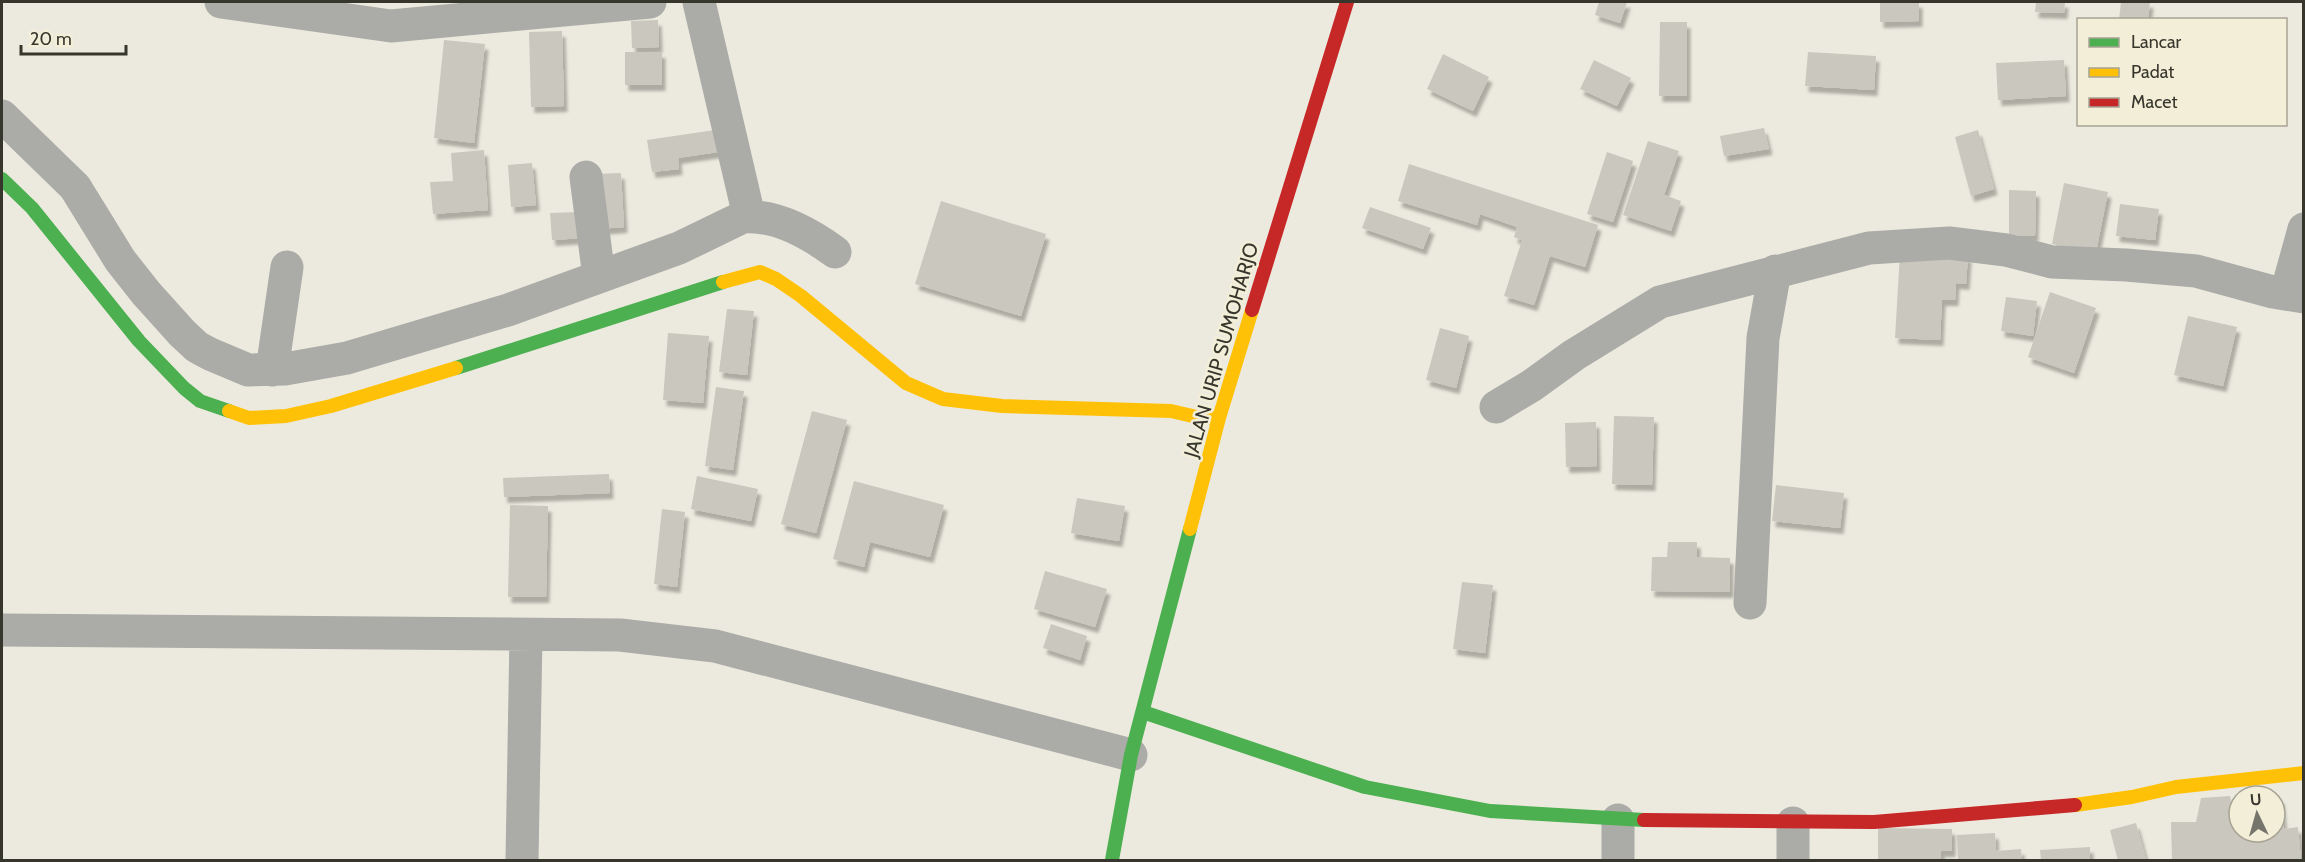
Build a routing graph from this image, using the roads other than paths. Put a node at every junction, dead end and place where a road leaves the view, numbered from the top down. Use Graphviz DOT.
graph roads {
  1 [pos="220,2"];
  2 [pos="650,2"];
  3 [pos="699,2"];
  4 [pos="1347,2"];
  5 [pos="2,116"];
  6 [pos="586,177"];
  7 [pos="2,178"];
  8 [pos="748,216"];
  9 [pos="2304,229"];
  10 [pos="835,252"];
  11 [pos="287,267"];
  12 [pos="1772,282"];
  13 [pos="612,291"];
  14 [pos="2295,295"];
  15 [pos="245,387"];
  16 [pos="1496,407"];
  17 [pos="1219,418"];
  18 [pos="1750,603"];
  19 [pos="2,630"];
  20 [pos="526,635"];
  21 [pos="1143,712"];
  22 [pos="1131,755"];
  23 [pos="2304,772"];
  24 [pos="1618,820"];
  25 [pos="1793,823"];
  26 [pos="522,861"];
  27 [pos="1112,861"];
  28 [pos="1618,861"];
  29 [pos="1792,861"];
  1 -- 2 [label="street"];
  3 -- 8 [label="street"];
  4 -- 17 [label="street, JALAN URIP SUMOHARJO"];
  5 -- 15 [label="street"];
  6 -- 13 [label="street"];
  7 -- 15 [label="street"];
  8 -- 10 [label="street"];
  8 -- 13 [label="street"];
  9 -- 14 [label="street"];
  11 -- 15 [label="street"];
  12 -- 14 [label="street"];
  12 -- 16 [label="street"];
  12 -- 18 [label="street"];
  13 -- 15 [label="street"];
  13 -- 15 [label="street"];
  13 -- 17 [label="street"];
  17 -- 21 [label="street, JALAN URIP SUMOHARJO"];
  19 -- 20 [label="street"];
  20 -- 22 [label="street"];
  20 -- 26 [label="street"];
  21 -- 22 [label="street, JALAN URIP SUMOHARJO"];
  21 -- 24 [label="street"];
  22 -- 27 [label="street, JALAN URIP SUMOHARJO"];
  23 -- 25 [label="street"];
  24 -- 25 [label="street"];
  24 -- 28 [label="street"];
  25 -- 29 [label="street"];
}
